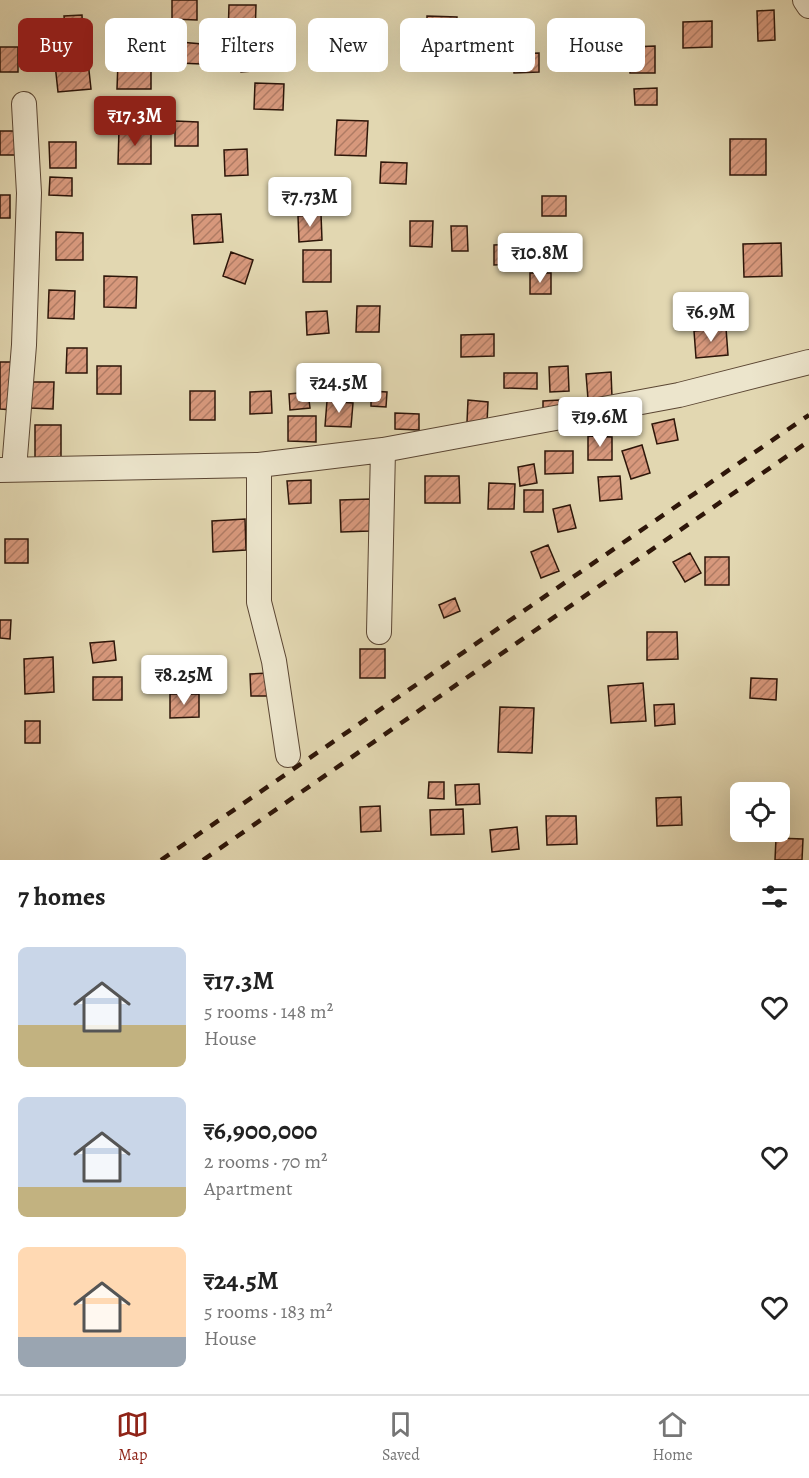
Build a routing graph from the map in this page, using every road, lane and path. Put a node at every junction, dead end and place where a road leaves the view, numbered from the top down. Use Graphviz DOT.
graph roads {
  1 [pos="805,0"];
  2 [pos="809,6"];
  3 [pos="24,104"];
  4 [pos="809,362"];
  5 [pos="383,450"];
  6 [pos="259,465"];
  7 [pos="7,469"];
  8 [pos="379,632"];
  9 [pos="288,755"];
  1 -- 2 [label="street"];
  3 -- 7 [label="street"];
  4 -- 5 [label="street"];
  5 -- 6 [label="street"];
  5 -- 8 [label="street"];
  6 -- 7 [label="street"];
  6 -- 9 [label="street"];
}
